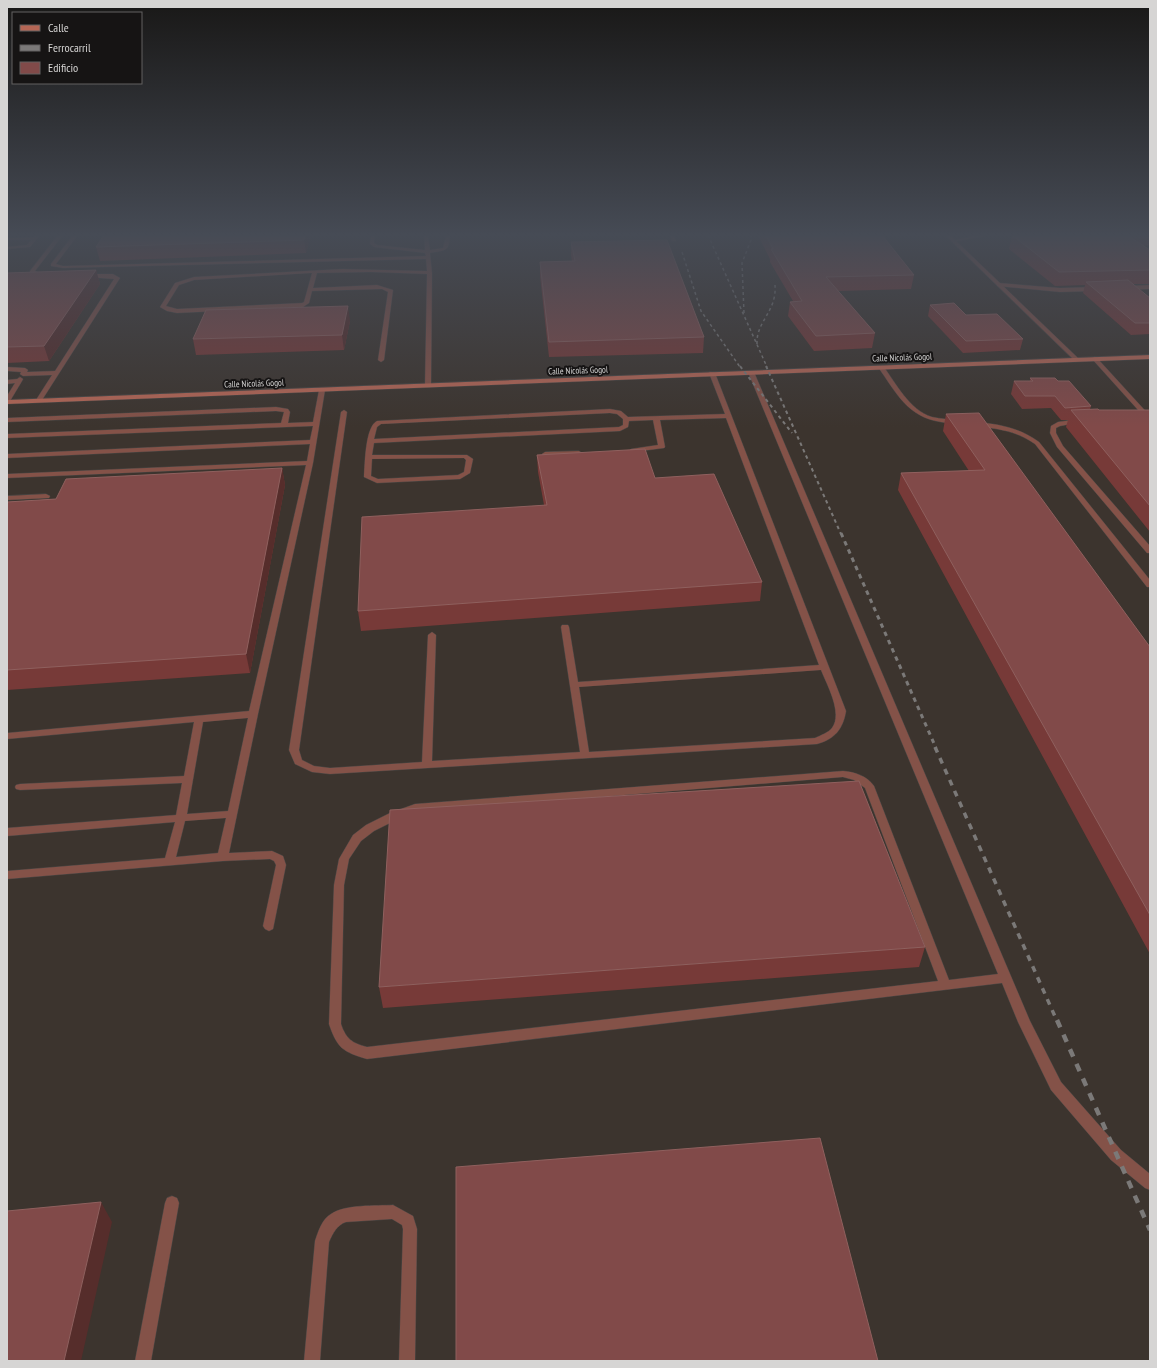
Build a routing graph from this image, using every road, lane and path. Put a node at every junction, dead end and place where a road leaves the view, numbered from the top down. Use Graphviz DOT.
graph roads {
  1 [pos="104,299"];
  2 [pos="168,299"];
  3 [pos="307,299"];
  4 [pos="389,299"];
  5 [pos="430,299"];
  6 [pos="1013,299"];
  7 [pos="1150,357"];
  8 [pos="1095,359"];
  9 [pos="381,360"];
  10 [pos="1077,360"];
  11 [pos="881,367"];
  12 [pos="7,369"];
  13 [pos="751,372"];
  14 [pos="56,373"];
  15 [pos="712,373"];
  16 [pos="23,374"];
  17 [pos="19,381"];
  18 [pos="7,382"];
  19 [pos="428,385"];
  20 [pos="322,390"];
  21 [pos="39,400"];
  22 [pos="7,401"];
  23 [pos="344,412"];
  24 [pos="728,416"];
  25 [pos="656,418"];
  26 [pos="1146,418"];
  27 [pos="626,419"];
  28 [pos="7,420"];
  29 [pos="1088,421"];
  30 [pos="317,424"];
  31 [pos="284,425"];
  32 [pos="7,436"];
  33 [pos="372,440"];
  34 [pos="314,442"];
  35 [pos="624,451"];
  36 [pos="585,452"];
  37 [pos="545,454"];
  38 [pos="7,456"];
  39 [pos="369,457"];
  40 [pos="310,463"];
  41 [pos="7,476"];
  42 [pos="46,496"];
  43 [pos="7,498"];
  44 [pos="1150,551"];
  45 [pos="1150,585"];
  46 [pos="565,627"];
  47 [pos="432,635"];
  48 [pos="825,667"];
  49 [pos="574,685"];
  50 [pos="253,714"];
  51 [pos="199,718"];
  52 [pos="7,736"];
  53 [pos="585,756"];
  54 [pos="427,766"];
  55 [pos="188,779"];
  56 [pos="20,787"];
  57 [pos="232,814"];
  58 [pos="181,818"];
  59 [pos="7,832"];
  60 [pos="223,857"];
  61 [pos="169,862"];
  62 [pos="7,875"];
  63 [pos="269,926"];
  64 [pos="1006,978"];
  65 [pos="945,985"];
  66 [pos="1150,1183"];
  67 [pos="172,1203"];
  68 [pos="143,1361"];
  69 [pos="312,1361"];
  70 [pos="407,1361"];
  1 -- 14 [label="lane"];
  2 -- 3 [label="lane"];
  4 -- 9 [label="lane"];
  5 -- 19 [label="lane"];
  6 -- 10 [label="street"];
  7 -- 8 [label="street, Calle Nicolás Gogol"];
  8 -- 10 [label="street, Calle Nicolás Gogol"];
  8 -- 26 [label="lane"];
  10 -- 11 [label="street, Calle Nicolás Gogol"];
  11 -- 13 [label="street, Calle Nicolás Gogol"];
  11 -- 45 [label="lane"];
  12 -- 16 [label="lane"];
  13 -- 15 [label="street, Calle Nicolás Gogol"];
  13 -- 64 [label="lane"];
  14 -- 16 [label="lane"];
  14 -- 21 [label="lane"];
  15 -- 19 [label="street, Calle Nicolás Gogol"];
  15 -- 24 [label="lane"];
  16 -- 17 [label="lane"];
  17 -- 18 [label="lane"];
  17 -- 22 [label="lane"];
  19 -- 20 [label="street, Calle Nicolás Gogol"];
  20 -- 21 [label="street, Calle Nicolás Gogol"];
  20 -- 30 [label="lane"];
  21 -- 22 [label="street, Calle Nicolás Gogol"];
  23 -- 54 [label="lane"];
  24 -- 25 [label="lane"];
  24 -- 48 [label="lane"];
  25 -- 27 [label="lane"];
  25 -- 35 [label="lane"];
  27 -- 33 [label="lane"];
  27 -- 33 [label="lane"];
  28 -- 31 [label="lane"];
  29 -- 44 [label="lane"];
  30 -- 31 [label="lane"];
  30 -- 34 [label="lane"];
  31 -- 32 [label="lane"];
  33 -- 39 [label="lane"];
  34 -- 38 [label="lane"];
  34 -- 40 [label="lane"];
  36 -- 37 [label="lane"];
  39 -- 39 [label="lane"];
  40 -- 41 [label="lane"];
  40 -- 50 [label="lane"];
  42 -- 43 [label="lane"];
  46 -- 49 [label="lane"];
  47 -- 54 [label="lane"];
  48 -- 49 [label="lane"];
  48 -- 53 [label="lane"];
  49 -- 53 [label="lane"];
  50 -- 51 [label="lane"];
  50 -- 57 [label="lane"];
  51 -- 52 [label="lane"];
  51 -- 55 [label="lane"];
  53 -- 54 [label="lane"];
  55 -- 56 [label="lane"];
  55 -- 58 [label="lane"];
  57 -- 58 [label="lane"];
  57 -- 60 [label="lane"];
  58 -- 59 [label="lane"];
  58 -- 61 [label="lane"];
  60 -- 61 [label="lane"];
  60 -- 63 [label="lane"];
  61 -- 62 [label="lane"];
  64 -- 65 [label="lane"];
  64 -- 66 [label="lane"];
  65 -- 65 [label="lane"];
  67 -- 68 [label="lane"];
  69 -- 70 [label="lane"];
}
